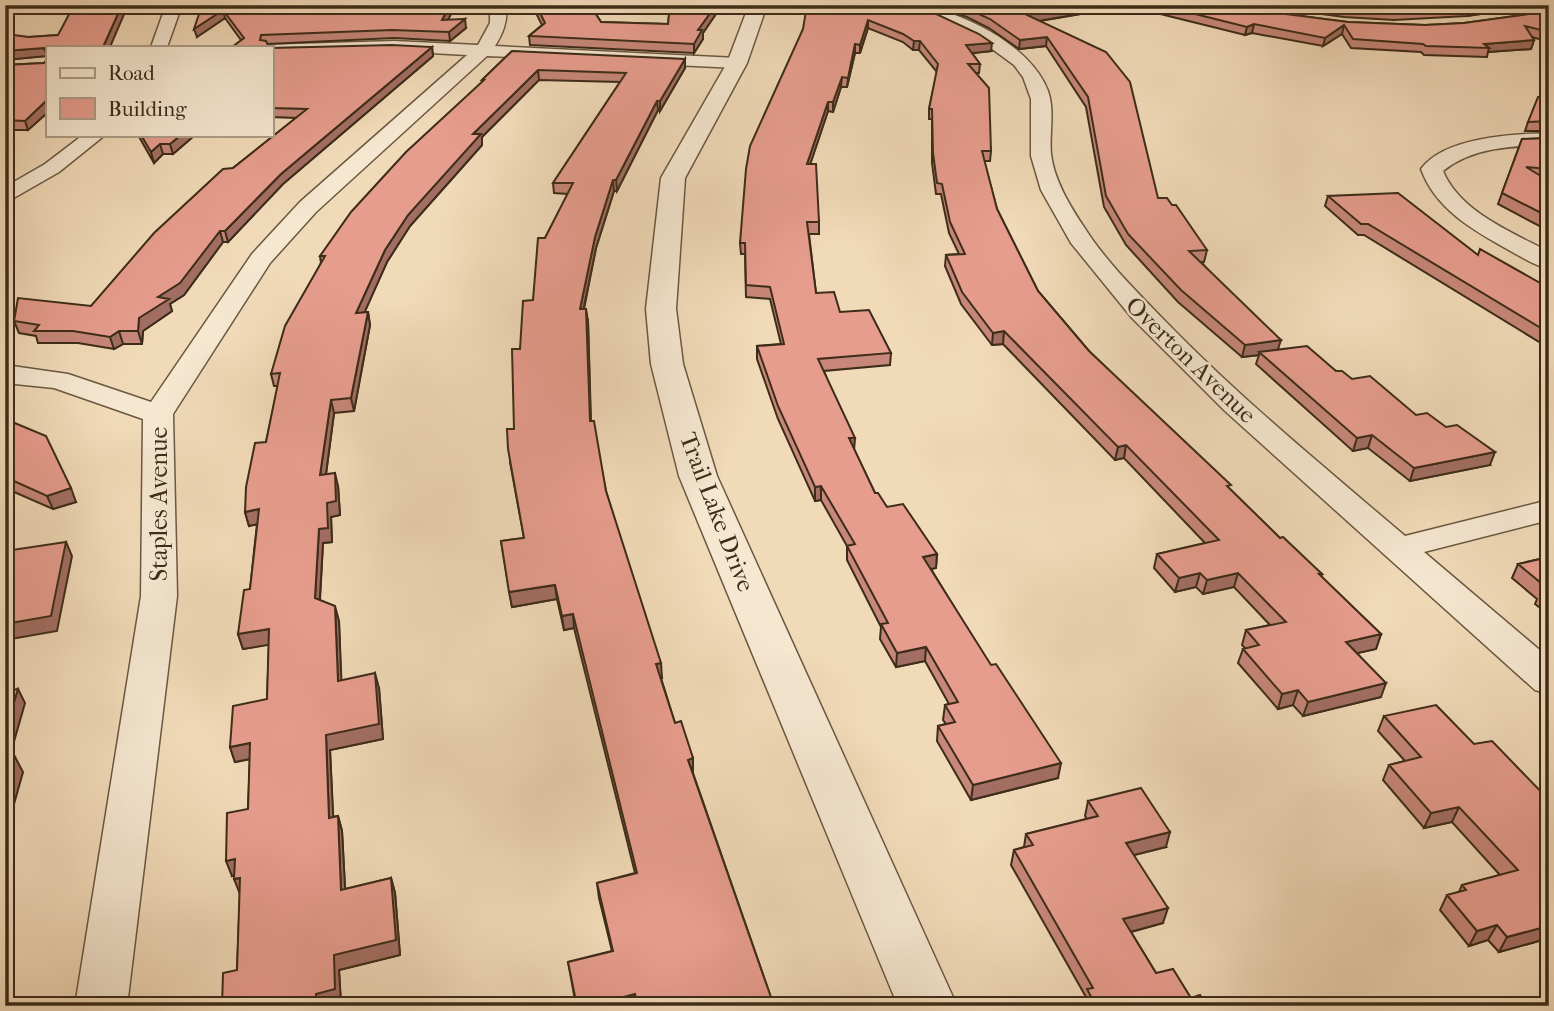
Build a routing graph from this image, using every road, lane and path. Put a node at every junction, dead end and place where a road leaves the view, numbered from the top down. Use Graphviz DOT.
graph roads {
  1 [pos="173,5"];
  2 [pos="498,5"];
  3 [pos="758,5"];
  4 [pos="912,5"];
  5 [pos="1509,13"];
  6 [pos="1545,14"];
  7 [pos="159,46"];
  8 [pos="273,49"];
  9 [pos="484,49"];
  10 [pos="737,63"];
  11 [pos="94,136"];
  12 [pos="1549,139"];
  13 [pos="5,196"];
  14 [pos="1549,262"];
  15 [pos="5,374"];
  16 [pos="158,414"];
  17 [pos="1549,510"];
  18 [pos="1398,548"];
  19 [pos="1549,680"];
  20 [pos="101,1006"];
  21 [pos="928,1006"];
  1 -- 7 [label="street"];
  2 -- 9 [label="street, Staples Avenue"];
  3 -- 10 [label="street, Trail Lake Drive"];
  4 -- 18 [label="street, Overton Avenue"];
  5 -- 6 [label="street"];
  8 -- 9 [label="street"];
  9 -- 10 [label="street"];
  9 -- 16 [label="street, Staples Avenue"];
  10 -- 21 [label="street, Trail Lake Drive"];
  11 -- 13 [label="street"];
  12 -- 14 [label="street"];
  15 -- 16 [label="street"];
  16 -- 20 [label="street, Staples Avenue"];
  17 -- 18 [label="street"];
  18 -- 19 [label="street, Overton Avenue"];
}
